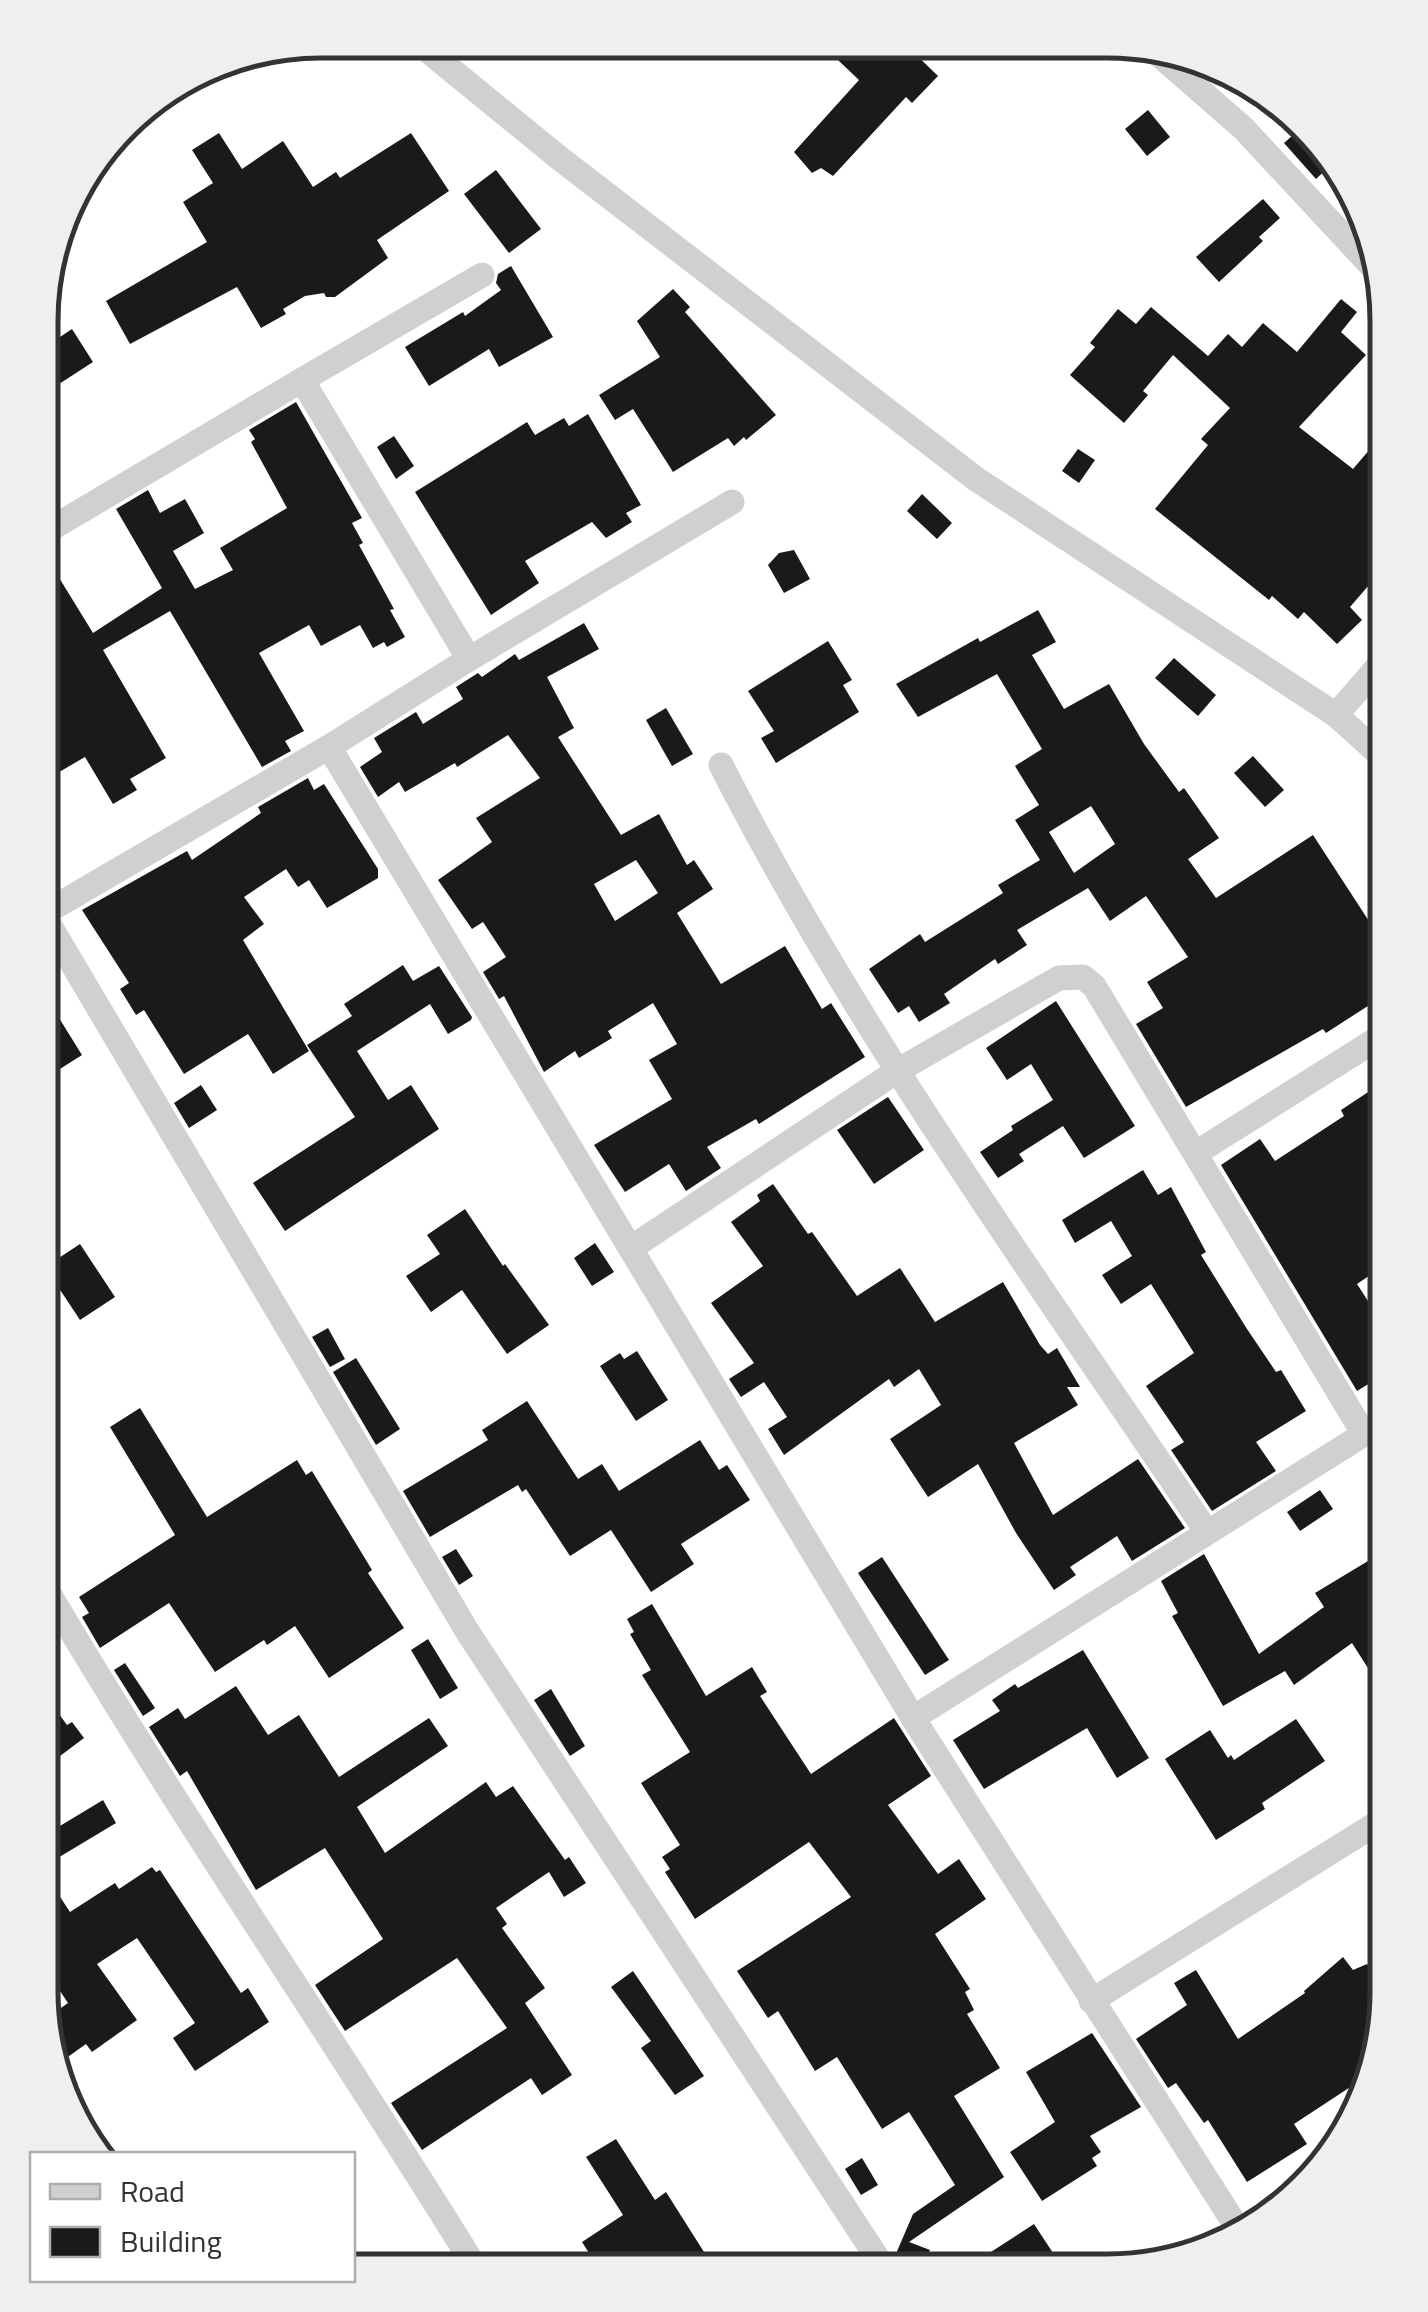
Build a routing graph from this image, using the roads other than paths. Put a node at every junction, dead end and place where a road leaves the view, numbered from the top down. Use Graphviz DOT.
graph roads {
  1 [pos="438,58"];
  2 [pos="1171,65"];
  3 [pos="1362,255"];
  4 [pos="482,275"];
  5 [pos="302,380"];
  6 [pos="732,502"];
  7 [pos="57,525"];
  8 [pos="469,659"];
  9 [pos="1370,675"];
  10 [pos="1336,714"];
  11 [pos="1370,745"];
  12 [pos="330,747"];
  13 [pos="721,765"];
  14 [pos="57,906"];
  15 [pos="57,940"];
  16 [pos="1370,1043"];
  17 [pos="897,1072"];
  18 [pos="1196,1153"];
  19 [pos="632,1248"];
  20 [pos="1370,1430"];
  21 [pos="1364,1434"];
  22 [pos="1207,1532"];
  23 [pos="57,1609"];
  24 [pos="913,1718"];
  25 [pos="1370,1828"];
  26 [pos="1091,2000"];
  27 [pos="1233,2222"];
  28 [pos="467,2254"];
  29 [pos="875,2254"];
  1 -- 10 [label="street"];
  2 -- 3 [label="street"];
  4 -- 5 [label="street"];
  5 -- 7 [label="street"];
  5 -- 8 [label="street"];
  6 -- 8 [label="street"];
  8 -- 12 [label="street"];
  9 -- 10 [label="street"];
  10 -- 11 [label="street"];
  12 -- 14 [label="street"];
  12 -- 19 [label="street"];
  13 -- 17 [label="street"];
  15 -- 29 [label="street"];
  16 -- 18 [label="street"];
  17 -- 18 [label="street"];
  17 -- 19 [label="street"];
  17 -- 22 [label="street"];
  18 -- 21 [label="street"];
  19 -- 24 [label="street"];
  20 -- 21 [label="street"];
  21 -- 22 [label="street"];
  22 -- 24 [label="street"];
  23 -- 28 [label="street"];
  24 -- 26 [label="street"];
  25 -- 26 [label="street"];
  26 -- 27 [label="street"];
}
